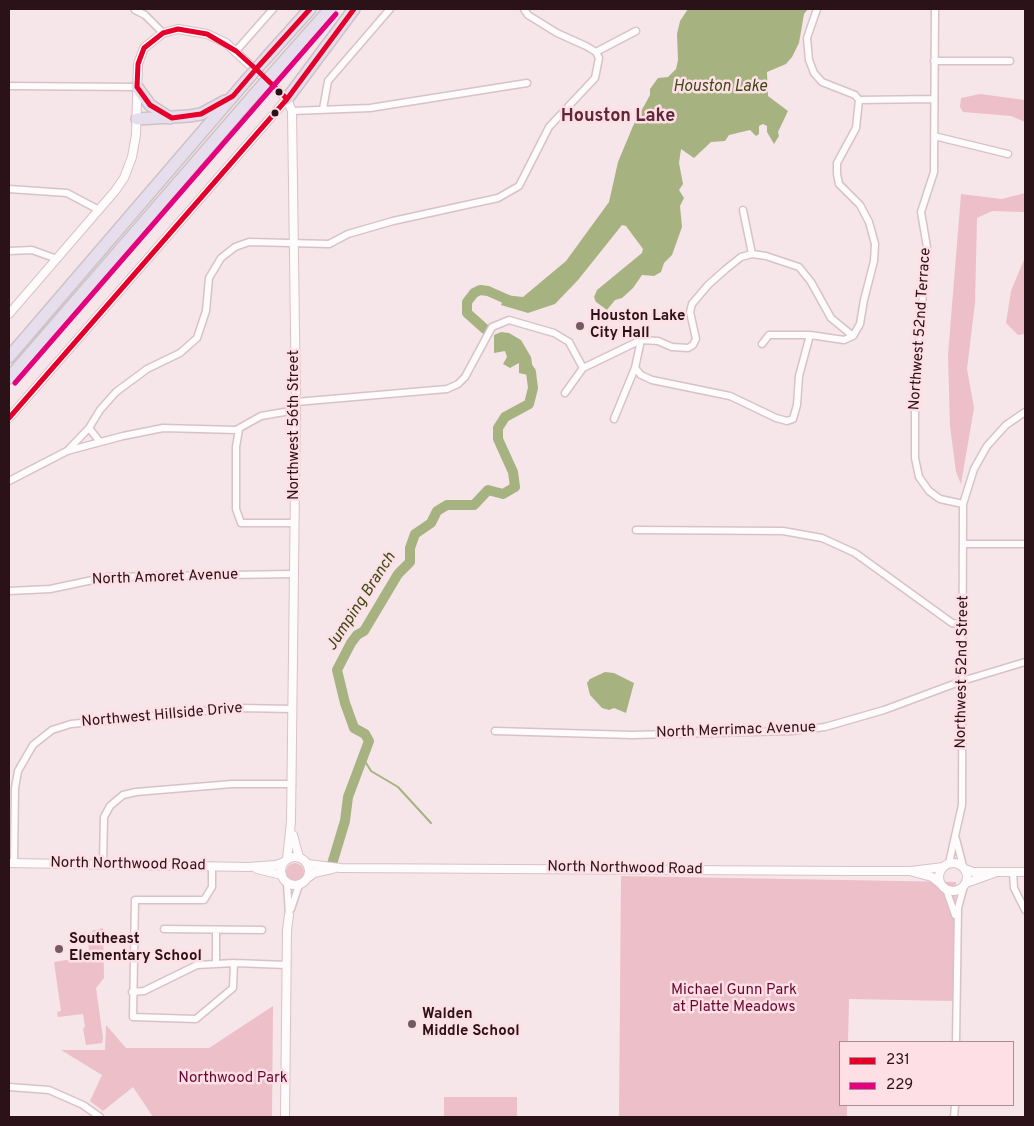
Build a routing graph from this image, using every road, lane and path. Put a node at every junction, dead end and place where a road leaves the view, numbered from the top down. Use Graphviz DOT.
graph roads {
  1 [pos="273,9"];
  2 [pos="310,9"];
  3 [pos="330,9"];
  4 [pos="354,9"];
  5 [pos="390,9"];
  6 [pos="524,9"];
  7 [pos="817,9"];
  8 [pos="935,9"];
  9 [pos="134,10"];
  10 [pos="636,31"];
  11 [pos="162,33"];
  12 [pos="236,51"];
  13 [pos="596,52"];
  14 [pos="934,61"];
  15 [pos="1010,61"];
  16 [pos="527,83"];
  17 [pos="9,86"];
  18 [pos="137,87"];
  19 [pos="233,96"];
  20 [pos="287,99"];
  21 [pos="934,99"];
  22 [pos="859,100"];
  23 [pos="323,109"];
  24 [pos="292,111"];
  25 [pos="172,118"];
  26 [pos="137,119"];
  27 [pos="934,136"];
  28 [pos="1008,154"];
  29 [pos="9,189"];
  30 [pos="99,210"];
  31 [pos="743,210"];
  32 [pos="294,245"];
  33 [pos="9,251"];
  34 [pos="752,254"];
  35 [pos="57,259"];
  36 [pos="9,314"];
  37 [pos="810,335"];
  38 [pos="853,336"];
  39 [pos="641,340"];
  40 [pos="762,344"];
  41 [pos="9,357"];
  42 [pos="584,368"];
  43 [pos="635,368"];
  44 [pos="9,378"];
  45 [pos="565,393"];
  46 [pos="296,406"];
  47 [pos="1025,412"];
  48 [pos="9,418"];
  49 [pos="614,419"];
  50 [pos="89,428"];
  51 [pos="239,429"];
  52 [pos="100,442"];
  53 [pos="67,451"];
  54 [pos="9,481"];
  55 [pos="963,504"];
  56 [pos="294,523"];
  57 [pos="636,530"];
  58 [pos="964,544"];
  59 [pos="1025,544"];
  60 [pos="292,574"];
  61 [pos="9,591"];
  62 [pos="964,625"];
  63 [pos="1025,662"];
  64 [pos="962,681"];
  65 [pos="292,709"];
  66 [pos="496,731"];
  67 [pos="292,784"];
  68 [pos="291,822"];
  69 [pos="956,839"];
  70 [pos="299,857"];
  71 [pos="286,861"];
  72 [pos="11,863"];
  73 [pos="103,864"];
  74 [pos="308,864"];
  75 [pos="946,865"];
  76 [pos="212,866"];
  77 [pos="248,866"];
  78 [pos="964,867"];
  79 [pos="340,868"];
  80 [pos="911,871"];
  81 [pos="997,872"];
  82 [pos="1013,872"];
  83 [pos="1025,872"];
  84 [pos="282,875"];
  85 [pos="309,877"];
  86 [pos="287,883"];
  87 [pos="299,885"];
  88 [pos="965,885"];
  89 [pos="944,886"];
  90 [pos="1025,910"];
  91 [pos="289,915"];
  92 [pos="957,921"];
  93 [pos="164,929"];
  94 [pos="216,930"];
  95 [pos="262,930"];
  96 [pos="216,963"];
  97 [pos="234,963"];
  98 [pos="287,965"];
  99 [pos="132,992"];
  100 [pos="956,1041"];
  101 [pos="9,1087"];
  102 [pos="100,1117"];
  103 [pos="285,1117"];
  1 -- 12 [label="street"];
  2 -- 19 [label="highway, bridge"];
  3 -- 44 [label="highway, bridge"];
  4 -- 20 [label="highway"];
  5 -- 23 [label="street"];
  6 -- 13 [label="street"];
  7 -- 22 [label="street"];
  8 -- 14 [label="street, Northwest 52nd Terrace"];
  9 -- 11 [label="street"];
  10 -- 13 [label="street"];
  11 -- 12 [label="street, Northwest 56th Street"];
  11 -- 18 [label="street"];
  12 -- 20 [label="street, Northwest 56th Street"];
  13 -- 32 [label="street"];
  14 -- 15 [label="street"];
  14 -- 21 [label="street, Northwest 52nd Terrace"];
  16 -- 23 [label="street"];
  17 -- 18 [label="street"];
  18 -- 25 [label="highway"];
  18 -- 26 [label="street"];
  19 -- 25 [label="highway"];
  19 -- 41 [label="highway"];
  20 -- 24 [label="street, Northwest 56th Street"];
  20 -- 48 [label="street"];
  21 -- 22 [label="street"];
  21 -- 27 [label="street, Northwest 52nd Terrace"];
  22 -- 38 [label="street"];
  23 -- 24 [label="street"];
  24 -- 32 [label="street, Northwest 56th Street"];
  25 -- 26 [label="highway"];
  26 -- 30 [label="street"];
  27 -- 28 [label="street"];
  27 -- 55 [label="street, Northwest 52nd Terrace"];
  29 -- 30 [label="street"];
  30 -- 35 [label="street"];
  31 -- 34 [label="street"];
  32 -- 46 [label="street, Northwest 56th Street"];
  32 -- 50 [label="street"];
  33 -- 35 [label="street"];
  34 -- 38 [label="street"];
  34 -- 39 [label="street"];
  35 -- 36 [label="street"];
  37 -- 38 [label="street"];
  37 -- 40 [label="street"];
  37 -- 43 [label="street"];
  39 -- 42 [label="street"];
  39 -- 43 [label="street"];
  42 -- 45 [label="street"];
  42 -- 46 [label="street"];
  43 -- 49 [label="street"];
  46 -- 51 [label="street"];
  46 -- 56 [label="street, Northwest 56th Street"];
  47 -- 55 [label="street, Northwest 52nd Street"];
  50 -- 52 [label="street"];
  50 -- 53 [label="street"];
  51 -- 52 [label="street"];
  51 -- 56 [label="street"];
  52 -- 53 [label="street"];
  53 -- 54 [label="street"];
  55 -- 58 [label="street, Northwest 52nd Street"];
  56 -- 60 [label="street, Northwest 56th Street"];
  57 -- 62 [label="street"];
  58 -- 59 [label="street"];
  58 -- 62 [label="street, Northwest 52nd Street"];
  60 -- 61 [label="street, North Amoret Avenue"];
  60 -- 65 [label="street, Northwest 56th Street"];
  62 -- 64 [label="street, Northwest 52nd Street"];
  63 -- 64 [label="street, North Merrimac Avenue"];
  64 -- 66 [label="street, North Merrimac Avenue"];
  64 -- 69 [label="street, Northwest 52nd Street"];
  65 -- 67 [label="street, Northwest 56th Street"];
  65 -- 72 [label="street, Northwest Hillside Drive"];
  67 -- 68 [label="street, Northwest 56th Street"];
  67 -- 73 [label="street"];
  68 -- 70 [label="street, Northwest 56th Street"];
  68 -- 71 [label="street, Northwest 56th Street"];
  69 -- 75 [label="street, Northwest 52nd Street"];
  69 -- 78 [label="street, Northwest 52nd Street"];
  70 -- 71 [label="street"];
  70 -- 74 [label="street"];
  71 -- 77 [label="street, North Northwood Road"];
  71 -- 84 [label="street"];
  72 -- 73 [label="street, North Northwood Road"];
  73 -- 76 [label="street, North Northwood Road"];
  74 -- 79 [label="street, North Northwood Road"];
  74 -- 85 [label="street"];
  75 -- 78 [label="street"];
  75 -- 80 [label="street, North Northwood Road"];
  75 -- 89 [label="street"];
  76 -- 77 [label="street, North Northwood Road"];
  76 -- 99 [label="street"];
  77 -- 84 [label="street, North Northwood Road"];
  78 -- 81 [label="street"];
  78 -- 88 [label="street"];
  79 -- 80 [label="street, North Northwood Road"];
  79 -- 85 [label="street, North Northwood Road"];
  80 -- 89 [label="street, North Northwood Road"];
  81 -- 82 [label="street"];
  81 -- 88 [label="street"];
  82 -- 83 [label="street"];
  82 -- 90 [label="street"];
  84 -- 86 [label="street"];
  85 -- 87 [label="street"];
  86 -- 87 [label="street"];
  86 -- 91 [label="street"];
  87 -- 91 [label="street"];
  88 -- 89 [label="street"];
  88 -- 92 [label="street"];
  89 -- 92 [label="street"];
  91 -- 98 [label="street"];
  92 -- 100 [label="street"];
  93 -- 94 [label="street"];
  94 -- 95 [label="street"];
  94 -- 96 [label="street"];
  96 -- 97 [label="street"];
  96 -- 99 [label="street"];
  97 -- 98 [label="street"];
  97 -- 99 [label="street"];
  98 -- 103 [label="street"];
  101 -- 102 [label="street"];
}
